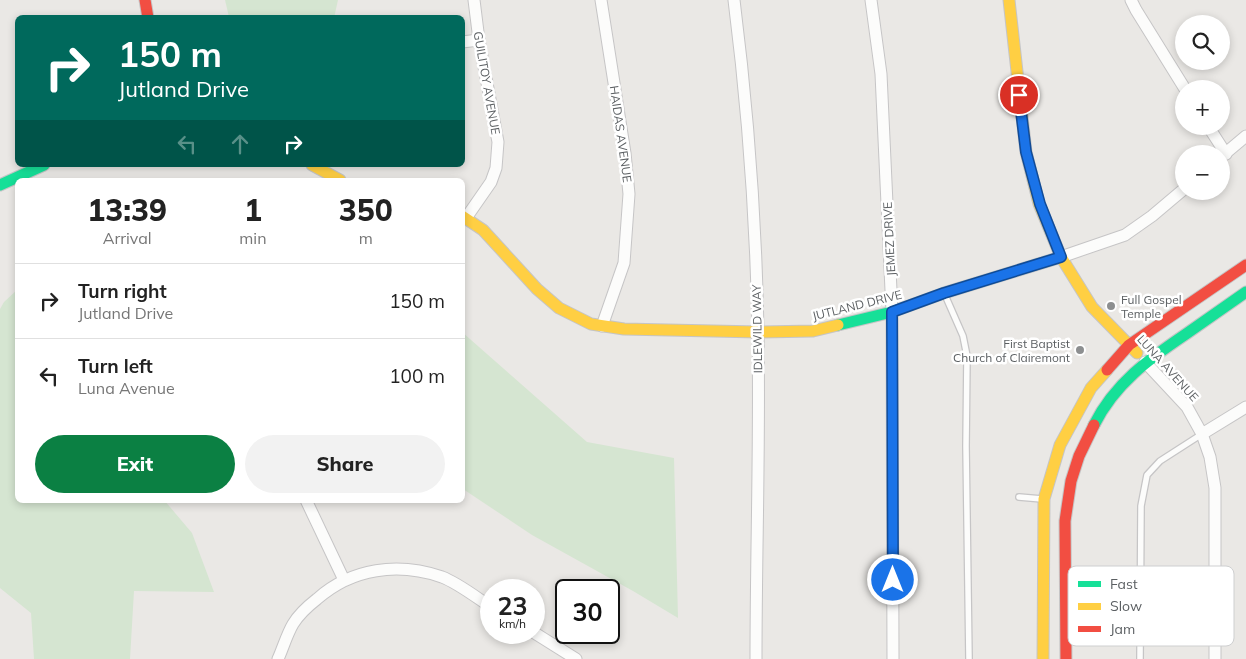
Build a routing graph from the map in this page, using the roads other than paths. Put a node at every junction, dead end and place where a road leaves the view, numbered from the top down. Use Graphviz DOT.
graph roads {
  1 [pos="145,0"];
  2 [pos="474,0"];
  3 [pos="601,0"];
  4 [pos="734,0"];
  5 [pos="870,0"];
  6 [pos="1009,0"];
  7 [pos="1131,0"];
  8 [pos="148,15"];
  9 [pos="479,40"];
  10 [pos="465,42"];
  11 [pos="1179,80"];
  12 [pos="1246,136"];
  13 [pos="1230,150"];
  14 [pos="40,167"];
  15 [pos="316,167"];
  16 [pos="15,178"];
  17 [pos="15,178"];
  18 [pos="336,178"];
  19 [pos="0,185"];
  20 [pos="1175,197"];
  21 [pos="465,216"];
  22 [pos="465,218"];
  23 [pos="1061,257"];
  24 [pos="1246,265"];
  25 [pos="1246,292"];
  26 [pos="944,293"];
  27 [pos="892,312"];
  28 [pos="602,326"];
  29 [pos="758,332"];
  30 [pos="1129,345"];
  31 [pos="1145,362"];
  32 [pos="1246,407"];
  33 [pos="1202,434"];
  34 [pos="1019,497"];
  35 [pos="1044,499"];
  36 [pos="307,503"];
  37 [pos="1141,566"];
  38 [pos="1215,566"];
  39 [pos="344,580"];
  40 [pos="480,600"];
  41 [pos="545,640"];
  42 [pos="1140,646"];
  43 [pos="1215,646"];
  44 [pos="278,659"];
  45 [pos="576,659"];
  46 [pos="756,659"];
  47 [pos="893,659"];
  48 [pos="969,659"];
  49 [pos="1042,659"];
  50 [pos="1066,659"];
  51 [pos="1140,659"];
  52 [pos="1215,659"];
  1 -- 8 [label="street"];
  2 -- 9 [label="street, GUILITOY AVENUE"];
  3 -- 28 [label="street, HAIDAS AVENUE"];
  4 -- 29 [label="street, IDLEWILD WAY"];
  5 -- 27 [label="street, JEMEZ DRIVE"];
  6 -- 23 [label="street, LUNA AVENUE"];
  7 -- 11 [label="street"];
  9 -- 10 [label="street"];
  9 -- 21 [label="street, GUILITOY AVENUE"];
  12 -- 13 [label="street"];
  14 -- 17 [label="street"];
  15 -- 18 [label="street"];
  16 -- 19 [label="street"];
  20 -- 23 [label="street, JUTLAND DRIVE"];
  22 -- 28 [label="street, JUTLAND DRIVE"];
  23 -- 26 [label="street, JUTLAND DRIVE"];
  23 -- 30 [label="street, LUNA AVENUE"];
  24 -- 30 [label="street"];
  25 -- 31 [label="street"];
  26 -- 27 [label="street, JUTLAND DRIVE"];
  26 -- 48 [label="lane"];
  27 -- 29 [label="street, JUTLAND DRIVE"];
  27 -- 47 [label="street, JEMEZ DRIVE"];
  28 -- 29 [label="street, JUTLAND DRIVE"];
  29 -- 46 [label="street, IDLEWILD WAY"];
  30 -- 31 [label="street, LUNA AVENUE"];
  30 -- 35 [label="street"];
  31 -- 33 [label="street, LUNA AVENUE"];
  31 -- 50 [label="street"];
  32 -- 33 [label="street"];
  33 -- 37 [label="lane"];
  33 -- 38 [label="street, LUNA AVENUE"];
  34 -- 35 [label="lane"];
  35 -- 49 [label="street"];
  36 -- 39 [label="street"];
  39 -- 40 [label="street"];
  39 -- 44 [label="street"];
  41 -- 45 [label="street"];
  42 -- 51 [label="lane"];
  43 -- 52 [label="street, LUNA AVENUE"];
}
